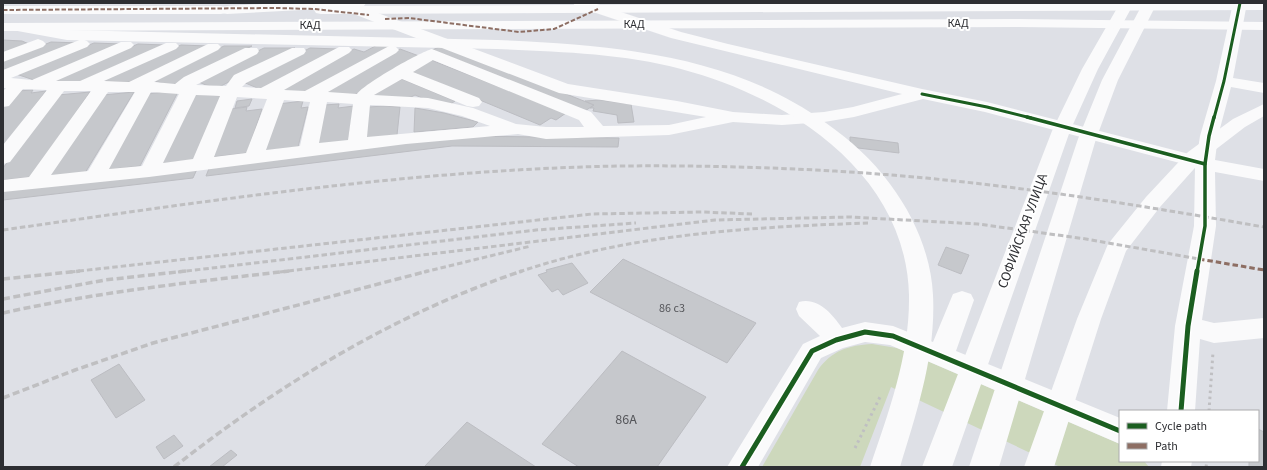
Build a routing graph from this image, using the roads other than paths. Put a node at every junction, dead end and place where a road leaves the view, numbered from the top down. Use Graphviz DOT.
graph roads {
  1 [pos="338,3"];
  2 [pos="359,3"];
  3 [pos="580,3"];
  4 [pos="1128,3"];
  5 [pos="1150,3"];
  6 [pos="1212,3"];
  7 [pos="1240,3"];
  8 [pos="1189,6"];
  9 [pos="1264,6"];
  10 [pos="3,10"];
  11 [pos="226,10"];
  12 [pos="1264,26"];
  13 [pos="10,27"];
  14 [pos="38,44"];
  15 [pos="82,44"];
  16 [pos="126,45"];
  17 [pos="170,46"];
  18 [pos="213,47"];
  19 [pos="344,50"];
  20 [pos="391,50"];
  21 [pos="251,51"];
  22 [pos="298,51"];
  23 [pos="3,57"];
  24 [pos="400,72"];
  25 [pos="3,76"];
  26 [pos="1224,81"];
  27 [pos="19,84"];
  28 [pos="58,86"];
  29 [pos="139,86"];
  30 [pos="83,87"];
  31 [pos="103,87"];
  32 [pos="1264,88"];
  33 [pos="185,89"];
  34 [pos="231,91"];
  35 [pos="271,94"];
  36 [pos="922,94"];
  37 [pos="313,98"];
  38 [pos="362,100"];
  39 [pos="3,102"];
  40 [pos="1264,109"];
  41 [pos="732,117"];
  42 [pos="407,121"];
  43 [pos="518,129"];
  44 [pos="597,131"];
  45 [pos="357,145"];
  46 [pos="308,151"];
  47 [pos="254,157"];
  48 [pos="3,158"];
  49 [pos="201,164"];
  50 [pos="1205,164"];
  51 [pos="149,171"];
  52 [pos="1264,175"];
  53 [pos="95,176"];
  54 [pos="35,183"];
  55 [pos="3,186"];
  56 [pos="962,300"];
  57 [pos="808,309"];
  58 [pos="1188,326"];
  59 [pos="1264,328"];
  60 [pos="836,340"];
  61 [pos="941,356"];
  62 [pos="1181,410"];
  63 [pos="1119,431"];
  64 [pos="988,454"];
  65 [pos="1040,466"];
  66 [pos="742,467"];
  67 [pos="885,467"];
  68 [pos="937,467"];
  1 -- 41 [label="main road"];
  2 -- 11 [label="main road"];
  3 -- 36 [label="main road"];
  4 -- 68 [label="main road, СОФИЙСКАЯ УЛИЦА"];
  5 -- 64 [label="main road"];
  6 -- 8 [label="main road"];
  7 -- 26 [label="main road"];
  8 -- 9 [label="main road, КАД"];
  8 -- 11 [label="main road, КАД"];
  10 -- 11 [label="main road, КАД"];
  12 -- 13 [label="main road, КАД"];
  13 -- 67 [label="main road"];
  14 -- 23 [label="main road"];
  15 -- 25 [label="main road"];
  16 -- 27 [label="main road"];
  17 -- 30 [label="main road"];
  18 -- 29 [label="main road"];
  19 -- 35 [label="main road"];
  20 -- 37 [label="main road"];
  21 -- 33 [label="main road"];
  22 -- 34 [label="main road"];
  24 -- 38 [label="main road"];
  24 -- 43 [label="main road"];
  24 -- 44 [label="main road"];
  26 -- 32 [label="main road"];
  26 -- 50 [label="main road"];
  27 -- 28 [label="main road"];
  27 -- 39 [label="main road"];
  28 -- 30 [label="main road"];
  28 -- 48 [label="main road"];
  29 -- 31 [label="main road"];
  29 -- 33 [label="main road"];
  29 -- 53 [label="main road"];
  30 -- 31 [label="main road"];
  31 -- 54 [label="main road"];
  33 -- 34 [label="main road"];
  33 -- 51 [label="main road"];
  34 -- 35 [label="main road"];
  34 -- 49 [label="main road"];
  35 -- 37 [label="main road"];
  35 -- 47 [label="main road"];
  36 -- 41 [label="main road"];
  36 -- 50 [label="main road"];
  37 -- 38 [label="main road"];
  37 -- 46 [label="main road"];
  38 -- 42 [label="main road"];
  38 -- 45 [label="main road"];
  40 -- 65 [label="main road"];
  41 -- 44 [label="main road"];
  42 -- 43 [label="main road"];
  42 -- 43 [label="main road"];
  42 -- 45 [label="main road"];
  43 -- 44 [label="main road"];
  45 -- 46 [label="main road"];
  46 -- 47 [label="main road"];
  47 -- 49 [label="main road"];
  49 -- 51 [label="main road"];
  50 -- 52 [label="main road"];
  50 -- 58 [label="main road"];
  51 -- 53 [label="main road"];
  53 -- 54 [label="main road"];
  54 -- 55 [label="main road"];
  56 -- 61 [label="main road"];
  57 -- 60 [label="main road"];
  58 -- 59 [label="main road"];
  58 -- 62 [label="main road"];
  60 -- 61 [label="main road"];
  60 -- 66 [label="main road"];
  61 -- 63 [label="main road"];
}
